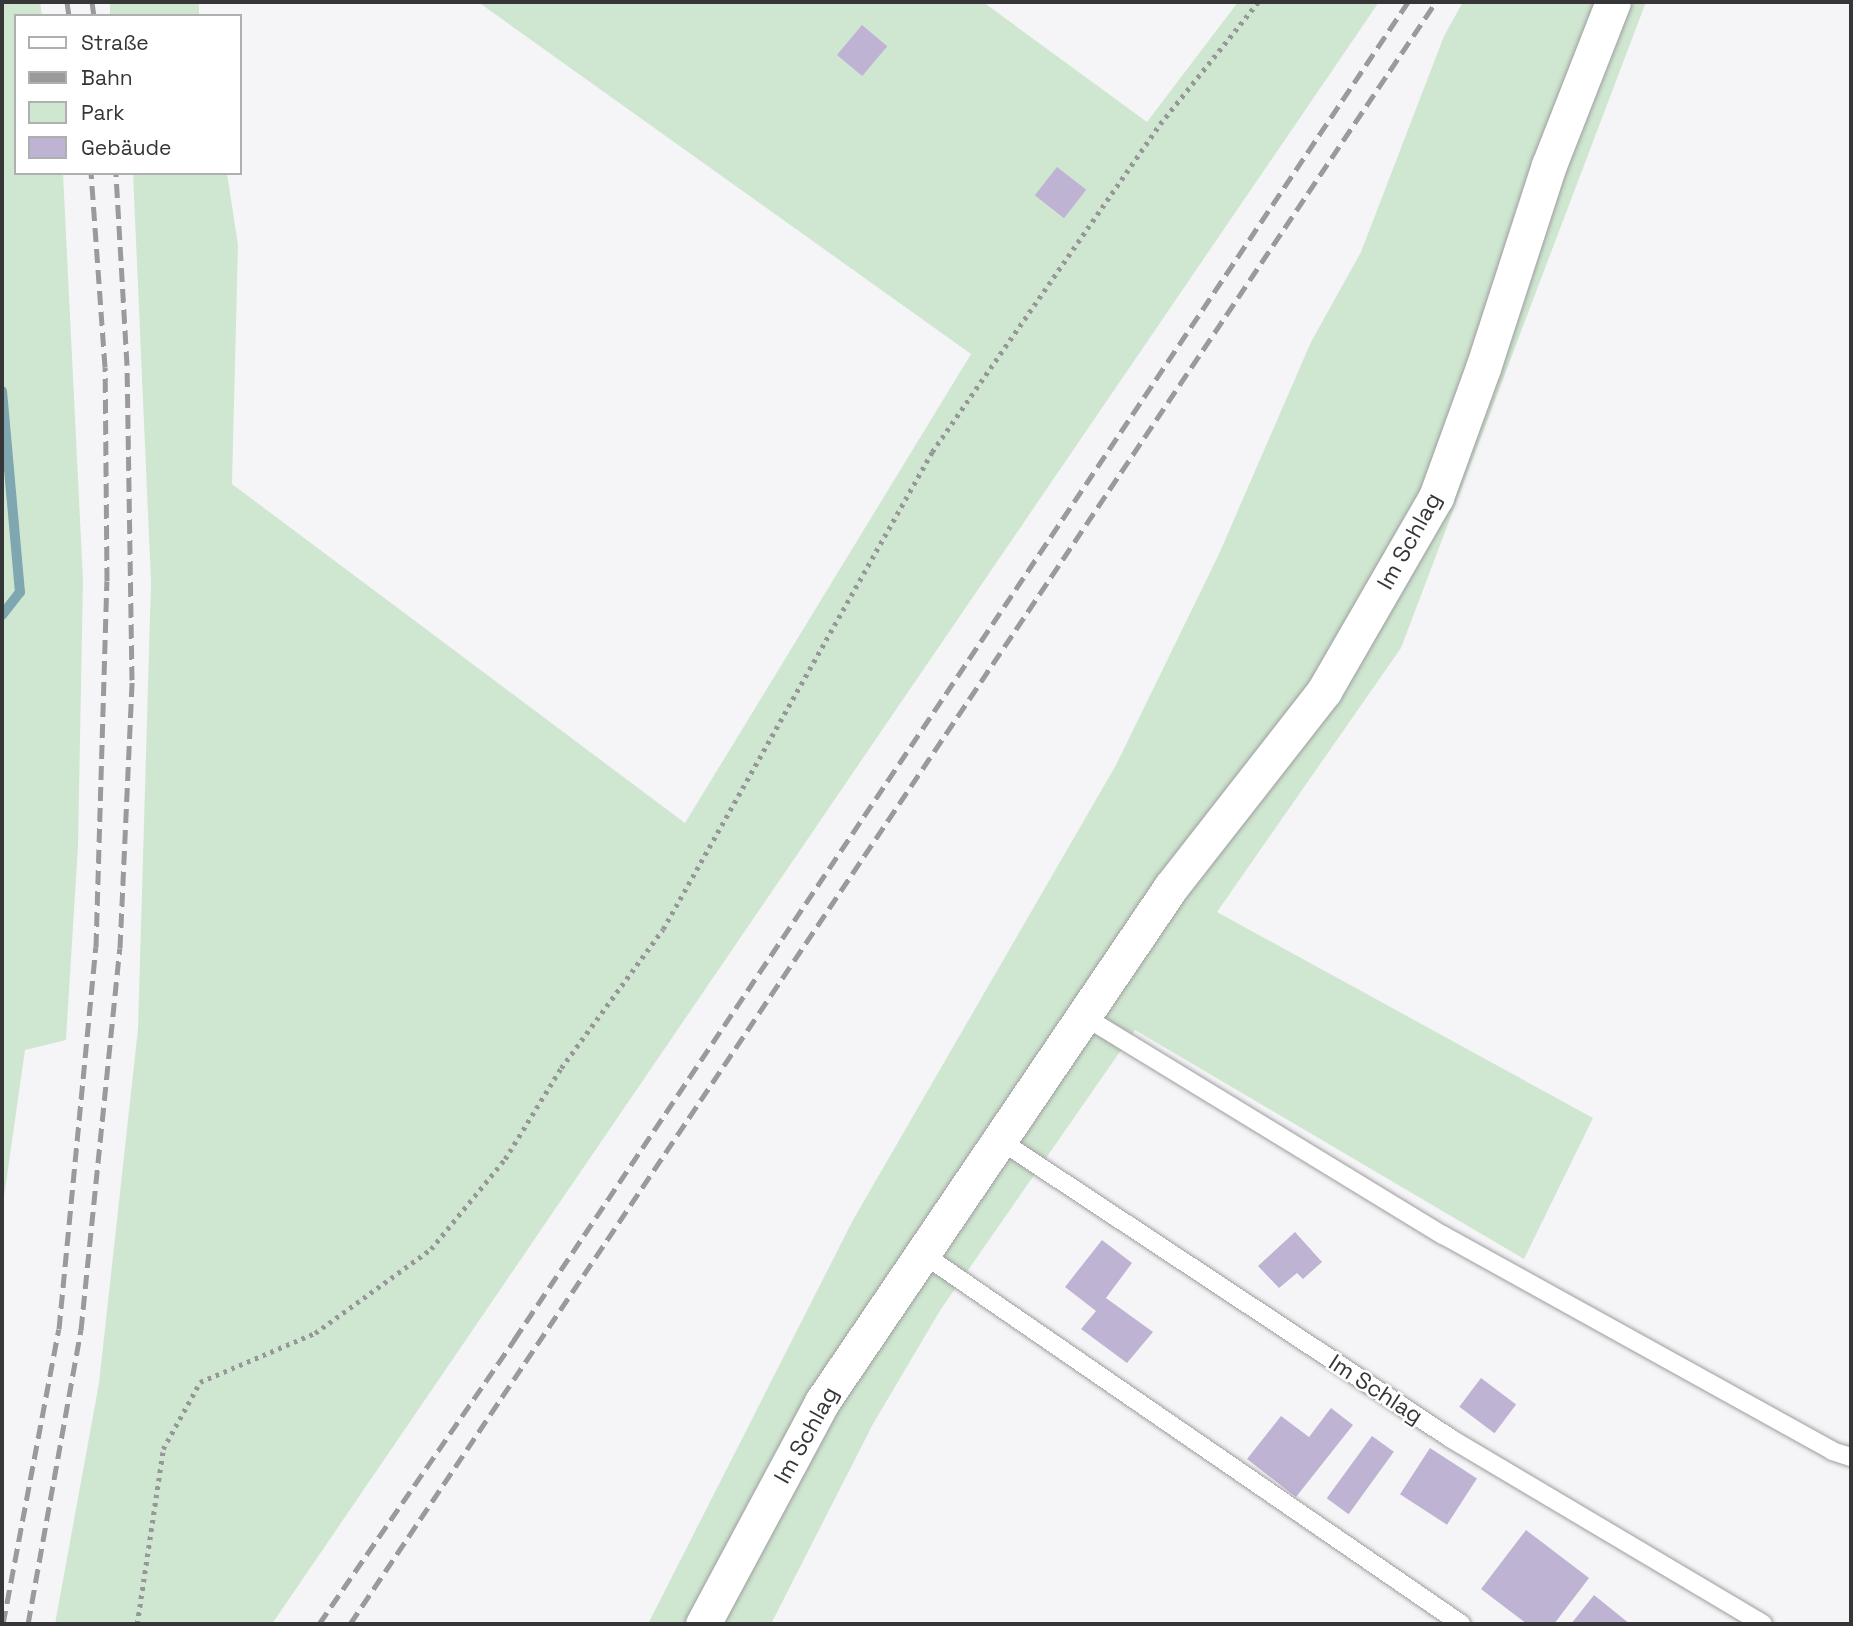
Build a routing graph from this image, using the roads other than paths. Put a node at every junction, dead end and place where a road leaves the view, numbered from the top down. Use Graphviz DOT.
graph roads {
  1 [pos="1613,2"];
  2 [pos="1082,1015"];
  3 [pos="998,1139"];
  4 [pos="920,1252"];
  5 [pos="1851,1457"];
  6 [pos="703,1624"];
  7 [pos="1461,1624"];
  8 [pos="1763,1624"];
  1 -- 2 [label="street, Im Schlag"];
  2 -- 3 [label="street, Im Schlag"];
  2 -- 5 [label="lane"];
  3 -- 4 [label="street, Im Schlag"];
  3 -- 8 [label="lane, Im Schlag"];
  4 -- 6 [label="street, Im Schlag"];
  4 -- 7 [label="lane"];
}
